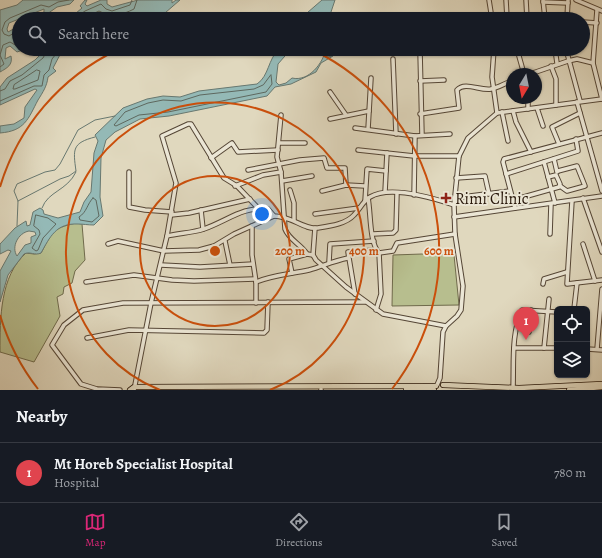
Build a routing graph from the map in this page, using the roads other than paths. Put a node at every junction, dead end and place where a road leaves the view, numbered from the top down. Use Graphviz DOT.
graph roads {
  1 [pos="489,0"];
  2 [pos="506,0"];
  3 [pos="526,0"];
  4 [pos="576,0"];
  5 [pos="543,1"];
  6 [pos="568,2"];
  7 [pos="597,10"];
  8 [pos="602,11"];
  9 [pos="491,12"];
  10 [pos="507,12"];
  11 [pos="527,12"];
  12 [pos="546,12"];
  13 [pos="567,12"];
  14 [pos="590,22"];
  15 [pos="597,23"];
  16 [pos="420,56"];
  17 [pos="494,56"];
  18 [pos="518,56"];
  19 [pos="556,56"];
  20 [pos="567,56"];
  21 [pos="394,59"];
  22 [pos="568,61"];
  23 [pos="557,63"];
  24 [pos="593,63"];
  25 [pos="551,66"];
  26 [pos="522,68"];
  27 [pos="542,69"];
  28 [pos="371,78"];
  29 [pos="444,80"];
  30 [pos="420,81"];
  31 [pos="506,83"];
  32 [pos="494,88"];
  33 [pos="330,92"];
  34 [pos="602,99"];
  35 [pos="578,102"];
  36 [pos="528,104"];
  37 [pos="556,105"];
  38 [pos="537,108"];
  39 [pos="528,109"];
  40 [pos="369,111"];
  41 [pos="513,111"];
  42 [pos="502,112"];
  43 [pos="497,113"];
  44 [pos="580,113"];
  45 [pos="420,114"];
  46 [pos="281,115"];
  47 [pos="346,115"];
  48 [pos="330,119"];
  49 [pos="543,126"];
  50 [pos="355,128"];
  51 [pos="368,129"];
  52 [pos="602,133"];
  53 [pos="396,134"];
  54 [pos="450,134"];
  55 [pos="415,136"];
  56 [pos="422,136"];
  57 [pos="587,137"];
  58 [pos="576,139"];
  59 [pos="508,141"];
  60 [pos="279,143"];
  61 [pos="305,143"];
  62 [pos="559,144"];
  63 [pos="278,150"];
  64 [pos="358,150"];
  65 [pos="531,152"];
  66 [pos="386,153"];
  67 [pos="414,156"];
  68 [pos="459,156"];
  69 [pos="211,158"];
  70 [pos="554,159"];
  71 [pos="544,162"];
  72 [pos="279,163"];
  73 [pos="248,170"];
  74 [pos="386,171"];
  75 [pos="129,172"];
  76 [pos="281,172"];
  77 [pos="556,172"];
  78 [pos="506,174"];
  79 [pos="312,176"];
  80 [pos="548,177"];
  81 [pos="456,178"];
  82 [pos="282,181"];
  83 [pos="346,185"];
  84 [pos="235,186"];
  85 [pos="365,186"];
  86 [pos="560,186"];
  87 [pos="290,190"];
  88 [pos="552,190"];
  89 [pos="322,191"];
  90 [pos="510,191"];
  91 [pos="602,191"];
  92 [pos="384,192"];
  93 [pos="397,193"];
  94 [pos="489,194"];
  95 [pos="414,195"];
  96 [pos="602,197"];
  97 [pos="454,198"];
  98 [pos="583,198"];
  99 [pos="250,199"];
  100 [pos="366,200"];
  101 [pos="513,200"];
  102 [pos="572,201"];
  103 [pos="553,203"];
  104 [pos="454,205"];
  105 [pos="258,208"];
  106 [pos="359,208"];
  107 [pos="514,208"];
  108 [pos="201,210"];
  109 [pos="171,213"];
  110 [pos="315,214"];
  111 [pos="274,216"];
  112 [pos="283,217"];
  113 [pos="454,217"];
  114 [pos="294,220"];
  115 [pos="252,226"];
  116 [pos="315,228"];
  117 [pos="203,229"];
  118 [pos="373,234"];
  119 [pos="455,234"];
  120 [pos="550,234"];
  121 [pos="167,236"];
  122 [pos="225,241"];
  123 [pos="374,241"];
  124 [pos="108,244"];
  125 [pos="583,244"];
  126 [pos="164,251"];
  127 [pos="377,252"];
  128 [pos="602,252"];
  129 [pos="307,254"];
  130 [pos="313,254"];
  131 [pos="348,258"];
  132 [pos="329,262"];
  133 [pos="161,264"];
  134 [pos="253,264"];
  135 [pos="230,265"];
  136 [pos="322,266"];
  137 [pos="567,272"];
  138 [pos="292,273"];
  139 [pos="157,278"];
  140 [pos="256,280"];
  141 [pos="595,280"];
  142 [pos="602,280"];
  143 [pos="86,282"];
  144 [pos="576,283"];
  145 [pos="543,284"];
  146 [pos="602,289"];
  147 [pos="355,294"];
  148 [pos="549,299"];
  149 [pos="268,302"];
  150 [pos="365,302"];
  151 [pos="256,303"];
  152 [pos="151,304"];
  153 [pos="574,306"];
  154 [pos="376,310"];
  155 [pos="531,310"];
  156 [pos="548,311"];
  157 [pos="554,312"];
  158 [pos="446,326"];
  159 [pos="146,331"];
  160 [pos="529,332"];
  161 [pos="87,338"];
  162 [pos="514,348"];
  163 [pos="544,348"];
  164 [pos="554,348"];
  165 [pos="590,349"];
  166 [pos="597,349"];
  167 [pos="602,350"];
  168 [pos="602,384"];
  169 [pos="439,387"];
  170 [pos="297,388"];
  171 [pos="513,388"];
  172 [pos="602,388"];
  173 [pos="133,389"];
  174 [pos="120,390"];
  175 [pos="207,390"];
  176 [pos="321,390"];
  177 [pos="569,390"];
  178 [pos="580,390"];
  1 -- 9 [label="street"];
  2 -- 10 [label="street"];
  3 -- 11 [label="street"];
  4 -- 7 [label="street"];
  5 -- 6 [label="street"];
  5 -- 12 [label="street"];
  6 -- 13 [label="street"];
  7 -- 8 [label="street"];
  7 -- 15 [label="street"];
  14 -- 15 [label="street"];
  15 -- 24 [label="street"];
  16 -- 30 [label="street"];
  17 -- 32 [label="street"];
  18 -- 26 [label="street"];
  19 -- 23 [label="street"];
  20 -- 22 [label="street"];
  21 -- 53 [label="street"];
  22 -- 23 [label="street"];
  22 -- 24 [label="street"];
  22 -- 35 [label="street"];
  23 -- 25 [label="street"];
  24 -- 34 [label="street"];
  25 -- 27 [label="street"];
  25 -- 37 [label="street"];
  28 -- 40 [label="street"];
  29 -- 30 [label="street"];
  30 -- 45 [label="street"];
  31 -- 32 [label="street"];
  32 -- 43 [label="street"];
  32 -- 45 [label="street"];
  33 -- 47 [label="street"];
  34 -- 35 [label="street"];
  35 -- 37 [label="street"];
  35 -- 44 [label="street"];
  36 -- 39 [label="street"];
  37 -- 38 [label="street"];
  38 -- 39 [label="street"];
  38 -- 49 [label="street"];
  39 -- 41 [label="street"];
  40 -- 47 [label="street"];
  40 -- 51 [label="street"];
  41 -- 42 [label="street"];
  41 -- 65 [label="street"];
  42 -- 43 [label="street"];
  42 -- 59 [label="street"];
  43 -- 68 [label="street"];
  44 -- 57 [label="street"];
  44 -- 62 [label="street"];
  45 -- 56 [label="street"];
  46 -- 60 [label="street"];
  47 -- 48 [label="street"];
  50 -- 51 [label="street"];
  51 -- 53 [label="street"];
  52 -- 57 [label="street"];
  53 -- 55 [label="street"];
  54 -- 56 [label="street"];
  55 -- 56 [label="street"];
  55 -- 67 [label="street"];
  57 -- 58 [label="street"];
  57 -- 91 [label="street"];
  58 -- 62 [label="street"];
  58 -- 70 [label="street"];
  60 -- 61 [label="street"];
  60 -- 63 [label="street"];
  62 -- 65 [label="street"];
  63 -- 69 [label="street"];
  63 -- 72 [label="street"];
  64 -- 66 [label="street"];
  65 -- 78 [label="street"];
  66 -- 67 [label="street"];
  66 -- 74 [label="street"];
  67 -- 68 [label="street"];
  67 -- 95 [label="street"];
  68 -- 81 [label="street"];
  69 -- 84 [label="street"];
  69 -- 109 [label="street"];
  70 -- 71 [label="street"];
  70 -- 77 [label="street"];
  71 -- 78 [label="street"];
  71 -- 80 [label="street"];
  72 -- 73 [label="street"];
  72 -- 76 [label="street"];
  72 -- 83 [label="street"];
  74 -- 85 [label="street"];
  74 -- 92 [label="street"];
  75 -- 109 [label="street"];
  76 -- 82 [label="street"];
  76 -- 84 [label="street"];
  77 -- 80 [label="street"];
  77 -- 86 [label="street"];
  77 -- 86 [label="street"];
  78 -- 90 [label="street"];
  79 -- 82 [label="street"];
  80 -- 88 [label="street"];
  81 -- 94 [label="street"];
  81 -- 97 [label="street"];
  82 -- 112 [label="street"];
  83 -- 85 [label="street"];
  83 -- 89 [label="street"];
  84 -- 99 [label="street"];
  85 -- 100 [label="street"];
  86 -- 88 [label="street"];
  87 -- 114 [label="street"];
  88 -- 101 [label="street"];
  88 -- 103 [label="street"];
  90 -- 94 [label="street"];
  90 -- 101 [label="street"];
  92 -- 93 [label="street"];
  92 -- 100 [label="street"];
  93 -- 95 [label="street"];
  93 -- 118 [label="street"];
  94 -- 97 [label="street"];
  95 -- 104 [label="street"];
  96 -- 98 [label="street"];
  97 -- 104 [label="street"];
  98 -- 102 [label="street"];
  98 -- 128 [label="street"];
  99 -- 105 [label="street"];
  99 -- 108 [label="street"];
  100 -- 106 [label="street"];
  100 -- 118 [label="street"];
  101 -- 107 [label="street"];
  102 -- 103 [label="street"];
  102 -- 137 [label="street"];
  103 -- 107 [label="street"];
  103 -- 120 [label="street"];
  104 -- 113 [label="street"];
  105 -- 111 [label="street"];
  105 -- 117 [label="street"];
  106 -- 110 [label="street"];
  106 -- 116 [label="street"];
  107 -- 113 [label="street"];
  108 -- 109 [label="street"];
  108 -- 117 [label="street"];
  109 -- 121 [label="street"];
  111 -- 112 [label="street"];
  111 -- 115 [label="street"];
  112 -- 114 [label="street"];
  112 -- 129 [label="street"];
  113 -- 119 [label="street"];
  114 -- 116 [label="street"];
  115 -- 122 [label="street"];
  115 -- 134 [label="street"];
  116 -- 130 [label="street"];
  117 -- 121 [label="street"];
  118 -- 123 [label="street"];
  119 -- 127 [label="street"];
  119 -- 158 [label="street"];
  121 -- 126 [label="street"];
  122 -- 126 [label="street"];
  122 -- 135 [label="street"];
  123 -- 127 [label="street"];
  123 -- 132 [label="street"];
  124 -- 126 [label="street"];
  125 -- 141 [label="street"];
  126 -- 133 [label="street"];
  127 -- 131 [label="street"];
  127 -- 154 [label="street"];
  129 -- 130 [label="street"];
  129 -- 138 [label="street"];
  130 -- 136 [label="street"];
  131 -- 132 [label="street"];
  131 -- 147 [label="street"];
  132 -- 136 [label="street"];
  133 -- 135 [label="street"];
  133 -- 139 [label="street"];
  134 -- 135 [label="street"];
  134 -- 140 [label="street"];
  136 -- 138 [label="street"];
  136 -- 147 [label="street"];
  137 -- 144 [label="street"];
  137 -- 145 [label="street"];
  138 -- 140 [label="street"];
  139 -- 140 [label="street"];
  139 -- 143 [label="street"];
  139 -- 152 [label="street"];
  140 -- 151 [label="street"];
  141 -- 142 [label="street"];
  141 -- 144 [label="street"];
  144 -- 153 [label="street"];
  146 -- 166 [label="street"];
  147 -- 150 [label="street"];
  148 -- 156 [label="street"];
  149 -- 150 [label="street"];
  149 -- 151 [label="street"];
  149 -- 159 [label="street"];
  150 -- 154 [label="street"];
  151 -- 152 [label="street"];
  152 -- 159 [label="street"];
  152 -- 174 [label="street"];
  154 -- 158 [label="street"];
  155 -- 156 [label="street"];
  155 -- 160 [label="street"];
  155 -- 162 [label="street"];
  156 -- 157 [label="street"];
  156 -- 163 [label="street"];
  158 -- 169 [label="street"];
  159 -- 161 [label="street"];
  159 -- 173 [label="street"];
  162 -- 163 [label="street"];
  162 -- 171 [label="street"];
  163 -- 164 [label="street"];
  165 -- 166 [label="street"];
  166 -- 167 [label="street"];
  168 -- 171 [label="main road"];
  169 -- 170 [label="main road"];
  169 -- 171 [label="main road"];
  169 -- 176 [label="main road"];
  170 -- 173 [label="main road"];
  170 -- 175 [label="main road"];
  170 -- 176 [label="main road"];
  172 -- 178 [label="main road"];
  177 -- 178 [label="main road"];
}
